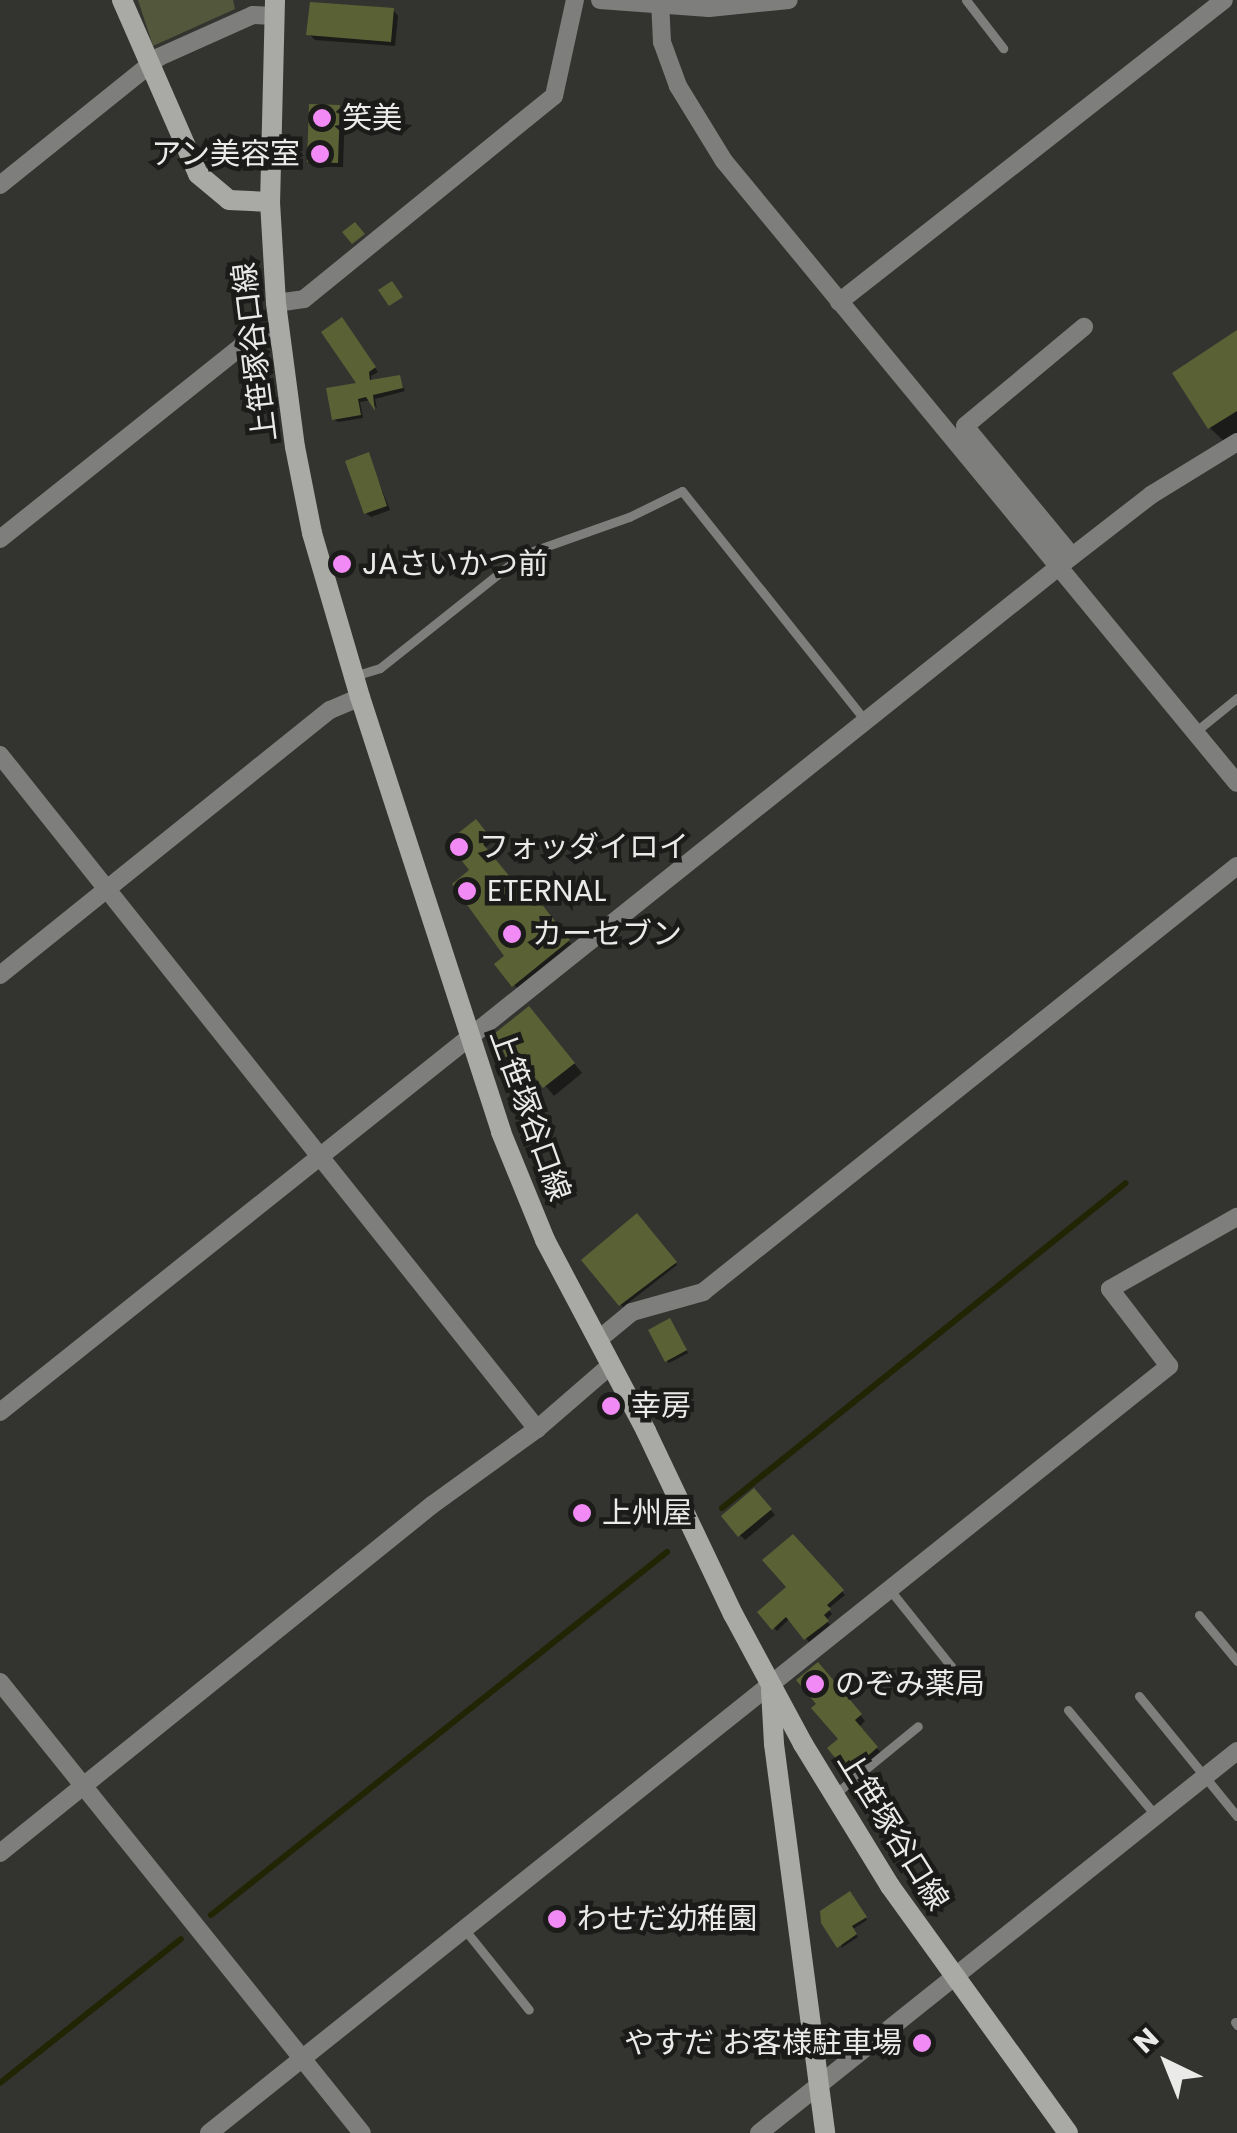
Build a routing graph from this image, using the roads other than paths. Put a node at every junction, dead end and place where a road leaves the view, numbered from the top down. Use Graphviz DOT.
graph roads {
  1 [pos="574,0"];
  2 [pos="600,0"];
  3 [pos="790,0"];
  4 [pos="966,0"];
  5 [pos="1224,0"];
  6 [pos="119,2"];
  7 [pos="659,4"];
  8 [pos="274,8"];
  9 [pos="1004,48"];
  10 [pos="147,66"];
  11 [pos="0,185"];
  12 [pos="270,202"];
  13 [pos="276,302"];
  14 [pos="839,302"];
  15 [pos="1084,327"];
  16 [pos="280,338"];
  17 [pos="1237,442"];
  18 [pos="983,461"];
  19 [pos="0,539"];
  20 [pos="1065,562"];
  21 [pos="357,686"];
  22 [pos="1237,698"];
  23 [pos="865,720"];
  24 [pos="1196,732"];
  25 [pos="0,755"];
  26 [pos="1237,783"];
  27 [pos="1237,866"];
  28 [pos="108,888"];
  29 [pos="0,975"];
  30 [pos="469,1039"];
  31 [pos="319,1157"];
  32 [pos="1237,1217"];
  33 [pos="598,1340"];
  34 [pos="610,1365"];
  35 [pos="0,1412"];
  36 [pos="536,1429"];
  37 [pos="888,1588"];
  38 [pos="1199,1615"];
  39 [pos="1237,1661"];
  40 [pos="0,1682"];
  41 [pos="770,1683"];
  42 [pos="966,1685"];
  43 [pos="1139,1696"];
  44 [pos="1068,1710"];
  45 [pos="918,1726"];
  46 [pos="1237,1752"];
  47 [pos="1206,1776"];
  48 [pos="84,1786"];
  49 [pos="833,1796"];
  50 [pos="1156,1816"];
  51 [pos="1237,1816"];
  52 [pos="0,1853"];
  53 [pos="465,1930"];
  54 [pos="953,1978"];
  55 [pos="528,2010"];
  56 [pos="302,2059"];
  57 [pos="819,2085"];
  58 [pos="209,2133"];
  59 [pos="362,2133"];
  60 [pos="759,2133"];
  61 [pos="825,2133"];
  62 [pos="1068,2133"];
  1 -- 13 [label="street"];
  2 -- 7 [label="street"];
  3 -- 7 [label="street"];
  4 -- 9 [label="lane"];
  5 -- 14 [label="street"];
  6 -- 10 [label="main road"];
  7 -- 14 [label="street"];
  8 -- 10 [label="street"];
  8 -- 12 [label="main road, 上笹塚谷口線"];
  10 -- 11 [label="street"];
  10 -- 12 [label="main road"];
  12 -- 13 [label="main road, 上笹塚谷口線"];
  13 -- 16 [label="main road, 上笹塚谷口線"];
  14 -- 18 [label="street"];
  15 -- 18 [label="street"];
  16 -- 19 [label="street"];
  16 -- 21 [label="main road, 上笹塚谷口線"];
  17 -- 20 [label="street"];
  18 -- 20 [label="street"];
  20 -- 23 [label="street"];
  20 -- 24 [label="street"];
  21 -- 23 [label="lane"];
  21 -- 28 [label="street"];
  21 -- 30 [label="main road, 上笹塚谷口線"];
  22 -- 24 [label="lane"];
  23 -- 30 [label="street"];
  24 -- 26 [label="street"];
  25 -- 28 [label="street"];
  27 -- 33 [label="street"];
  28 -- 29 [label="street"];
  28 -- 31 [label="street"];
  30 -- 31 [label="street"];
  30 -- 33 [label="main road, 上笹塚谷口線"];
  31 -- 35 [label="street"];
  31 -- 36 [label="street"];
  32 -- 37 [label="street"];
  33 -- 34 [label="main road, 上笹塚谷口線"];
  34 -- 36 [label="street"];
  34 -- 41 [label="main road, 上笹塚谷口線"];
  36 -- 48 [label="street"];
  37 -- 41 [label="street"];
  37 -- 42 [label="lane"];
  38 -- 39 [label="lane"];
  40 -- 48 [label="street"];
  41 -- 49 [label="main road, 上笹塚谷口線"];
  41 -- 53 [label="street"];
  41 -- 57 [label="main road"];
  43 -- 47 [label="lane"];
  44 -- 50 [label="lane"];
  45 -- 49 [label="lane"];
  46 -- 47 [label="street"];
  47 -- 50 [label="street"];
  47 -- 51 [label="lane"];
  48 -- 52 [label="street"];
  48 -- 56 [label="street"];
  49 -- 54 [label="main road, 上笹塚谷口線"];
  50 -- 54 [label="street"];
  53 -- 55 [label="lane"];
  53 -- 56 [label="street"];
  54 -- 57 [label="street"];
  54 -- 62 [label="main road, 上笹塚谷口線"];
  56 -- 58 [label="street"];
  56 -- 59 [label="street"];
  57 -- 60 [label="street"];
  57 -- 61 [label="main road"];
}
